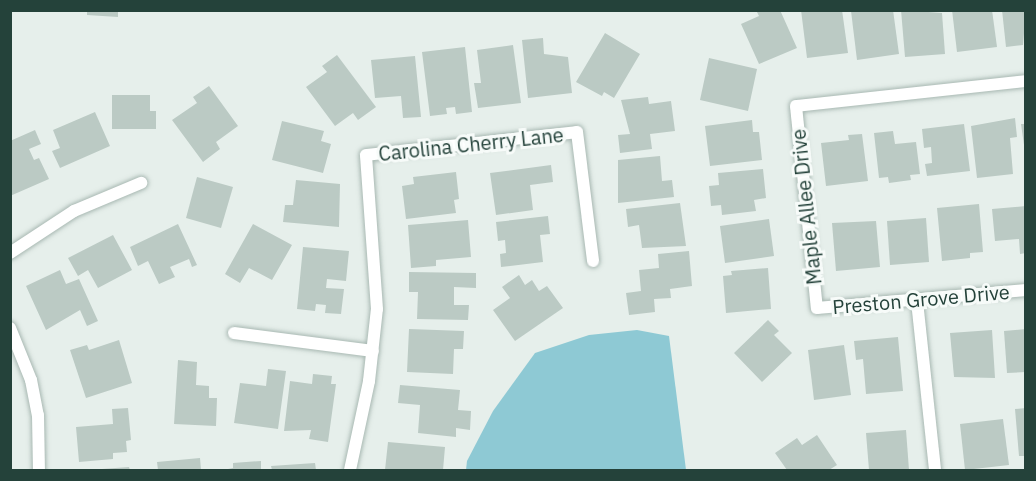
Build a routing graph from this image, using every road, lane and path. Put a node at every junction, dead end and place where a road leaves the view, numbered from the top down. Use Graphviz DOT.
graph roads {
  1 [pos="1026,81"];
  2 [pos="141,183"];
  3 [pos="10,253"];
  4 [pos="592,261"];
  5 [pos="1026,290"];
  6 [pos="917,301"];
  7 [pos="816,308"];
  8 [pos="10,328"];
  9 [pos="234,333"];
  10 [pos="373,351"];
  11 [pos="39,471"];
  12 [pos="350,471"];
  13 [pos="935,471"];
  1 -- 7 [label="street, Maple Allee Drive"];
  2 -- 3 [label="street"];
  4 -- 10 [label="street, Carolina Cherry Lane"];
  5 -- 6 [label="street, Preston Grove Drive"];
  6 -- 7 [label="street, Preston Grove Drive"];
  6 -- 13 [label="street"];
  8 -- 11 [label="street"];
  9 -- 10 [label="street"];
  10 -- 12 [label="street"];
}
